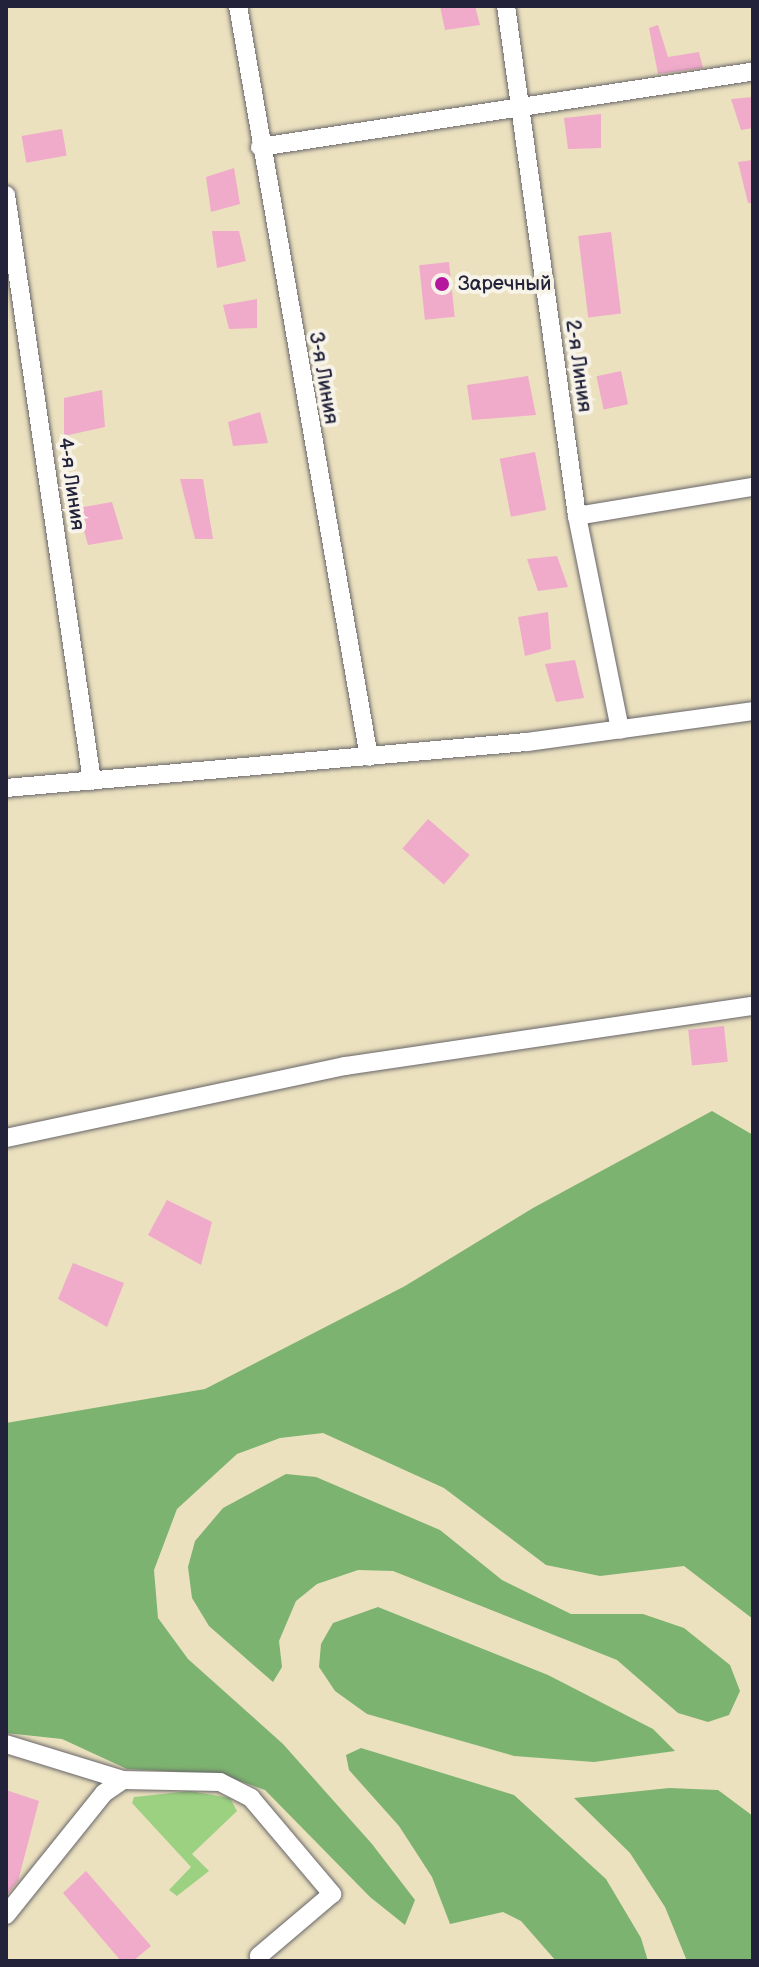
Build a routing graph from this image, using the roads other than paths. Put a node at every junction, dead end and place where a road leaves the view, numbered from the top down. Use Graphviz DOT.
graph roads {
  1 [pos="238,6"];
  2 [pos="506,6"];
  3 [pos="753,72"];
  4 [pos="518,106"];
  5 [pos="260,147"];
  6 [pos="6,195"];
  7 [pos="753,487"];
  8 [pos="577,516"];
  9 [pos="753,711"];
  10 [pos="620,730"];
  11 [pos="369,757"];
  12 [pos="92,781"];
  13 [pos="6,788"];
  14 [pos="753,1006"];
  15 [pos="6,1138"];
  16 [pos="6,1744"];
  17 [pos="123,1780"];
  18 [pos="6,1915"];
  19 [pos="259,1956"];
  1 -- 5 [label="street, 3-я Линия"];
  2 -- 4 [label="street, 2-я Линия"];
  3 -- 4 [label="street"];
  4 -- 5 [label="street"];
  4 -- 8 [label="street, 2-я Линия"];
  5 -- 11 [label="street, 3-я Линия"];
  6 -- 12 [label="street, 4-я Линия"];
  7 -- 8 [label="street"];
  8 -- 10 [label="street, 2-я Линия"];
  9 -- 10 [label="street"];
  10 -- 11 [label="street"];
  11 -- 12 [label="street"];
  12 -- 13 [label="street"];
  14 -- 15 [label="street"];
  16 -- 17 [label="street"];
  17 -- 18 [label="street"];
  17 -- 19 [label="street"];
}
